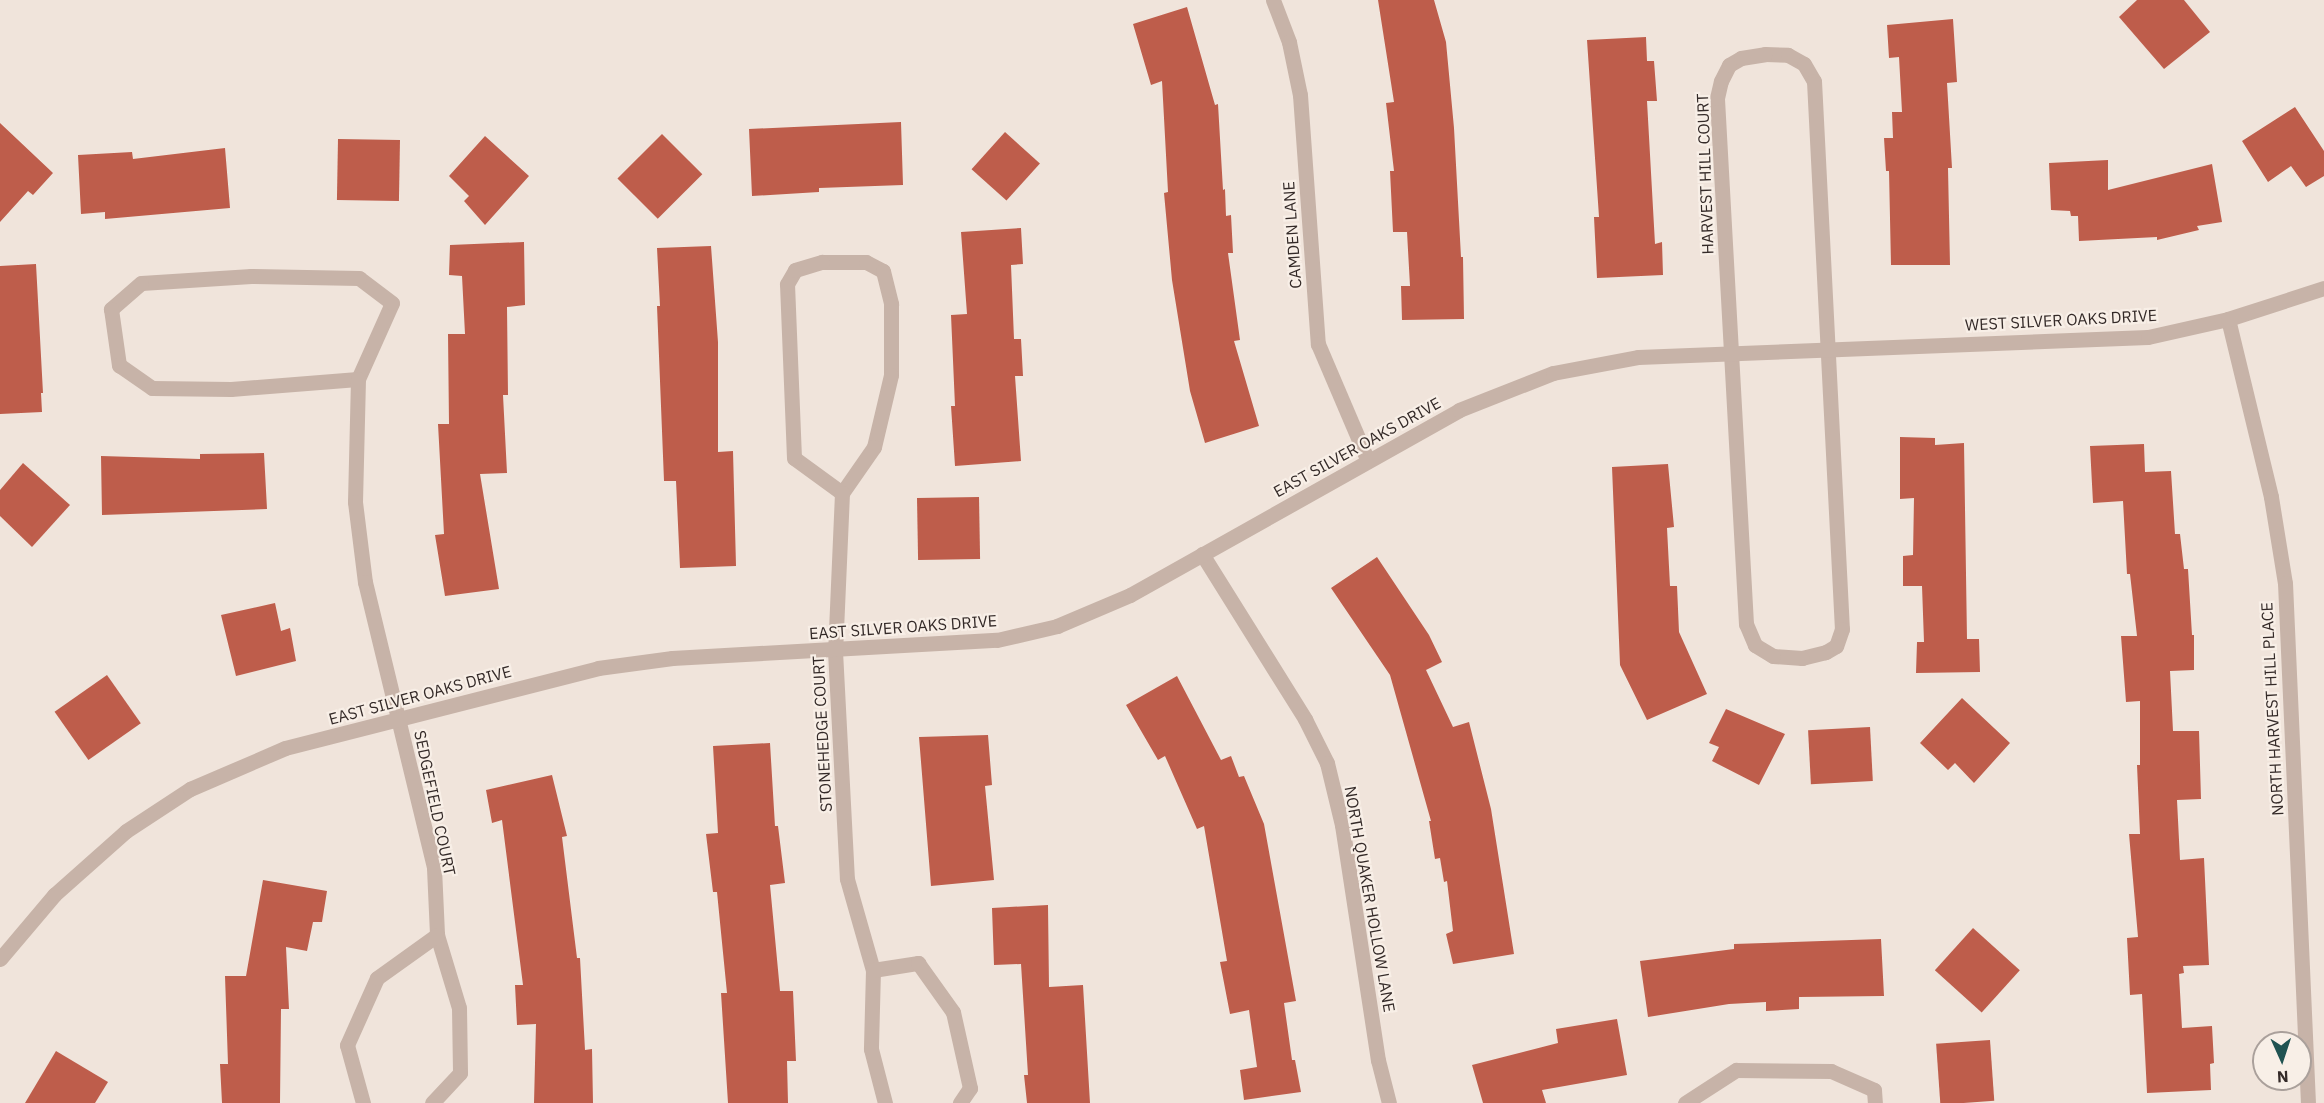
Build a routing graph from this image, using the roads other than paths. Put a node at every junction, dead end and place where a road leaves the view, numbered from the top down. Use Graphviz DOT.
graph roads {
  1 [pos="1273,0"];
  2 [pos="2324,288"];
  3 [pos="2228,319"];
  4 [pos="1829,347"];
  5 [pos="1730,352"];
  6 [pos="358,379"];
  7 [pos="1368,461"];
  8 [pos="842,493"];
  9 [pos="1202,554"];
  10 [pos="836,651"];
  11 [pos="398,719"];
  12 [pos="437,935"];
  13 [pos="0,959"];
  14 [pos="873,970"];
  15 [pos="363,1103"];
  16 [pos="432,1103"];
  17 [pos="885,1103"];
  18 [pos="960,1103"];
  19 [pos="1389,1103"];
  20 [pos="1685,1103"];
  21 [pos="1875,1103"];
  22 [pos="2308,1103"];
  1 -- 7 [label="street, CAMDEN LANE"];
  2 -- 3 [label="street, WEST SILVER OAKS DRIVE"];
  3 -- 4 [label="street, WEST SILVER OAKS DRIVE"];
  3 -- 22 [label="street, NORTH HARVEST HILL PLACE"];
  4 -- 5 [label="street, EAST SILVER OAKS DRIVE"];
  4 -- 5 [label="street, HARVEST HILL COURT"];
  4 -- 5 [label="street, HARVEST HILL COURT"];
  5 -- 7 [label="street, EAST SILVER OAKS DRIVE"];
  6 -- 6 [label="street"];
  6 -- 11 [label="street, SEDGEFIELD COURT"];
  7 -- 9 [label="street, EAST SILVER OAKS DRIVE"];
  8 -- 8 [label="street"];
  8 -- 10 [label="street, STONEHEDGE COURT"];
  9 -- 10 [label="street, EAST SILVER OAKS DRIVE"];
  9 -- 19 [label="street, NORTH QUAKER HOLLOW LANE"];
  10 -- 11 [label="street, EAST SILVER OAKS DRIVE"];
  10 -- 14 [label="street, STONEHEDGE COURT"];
  11 -- 12 [label="street, SEDGEFIELD COURT"];
  11 -- 13 [label="street, EAST SILVER OAKS DRIVE"];
  12 -- 15 [label="street"];
  12 -- 16 [label="street, SEDGEFIELD COURT"];
  14 -- 17 [label="street, STONEHEDGE COURT"];
  14 -- 18 [label="street"];
  20 -- 21 [label="street"];
}
